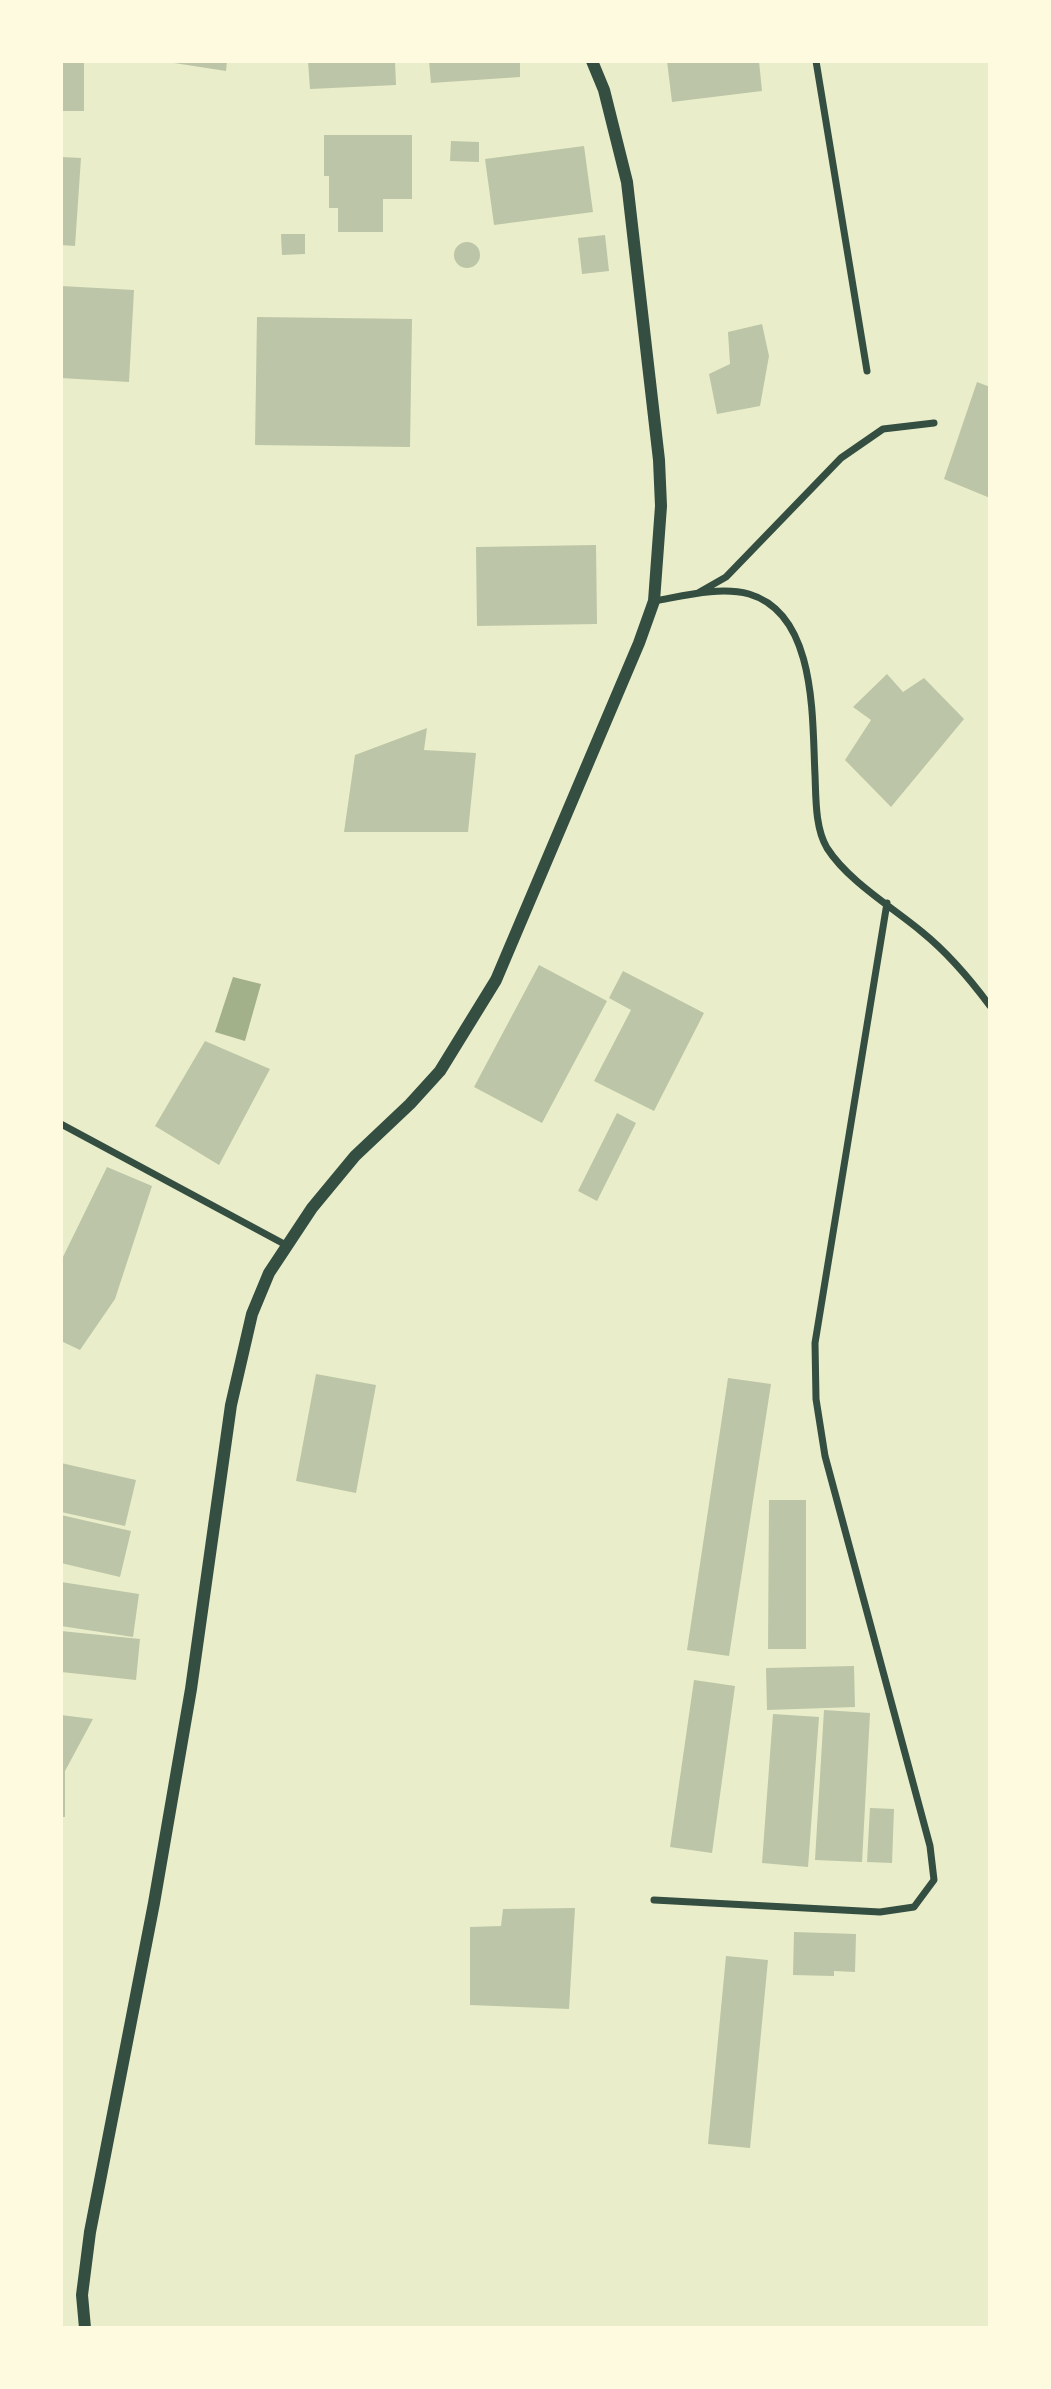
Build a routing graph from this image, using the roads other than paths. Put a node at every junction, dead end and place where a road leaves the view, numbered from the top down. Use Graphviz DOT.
graph roads {
  1 [pos="592,61"];
  2 [pos="816,61"];
  3 [pos="867,371"];
  4 [pos="934,423"];
  5 [pos="694,595"];
  6 [pos="654,601"];
  7 [pos="887,903"];
  8 [pos="990,1006"];
  9 [pos="61,1125"];
  10 [pos="286,1245"];
  11 [pos="654,1900"];
  12 [pos="85,2328"];
  1 -- 6 [label="street"];
  2 -- 3 [label="street"];
  4 -- 5 [label="street"];
  5 -- 6 [label="street"];
  5 -- 7 [label="street"];
  6 -- 10 [label="street"];
  7 -- 8 [label="street"];
  7 -- 11 [label="street"];
  9 -- 10 [label="street"];
  10 -- 12 [label="street"];
}
